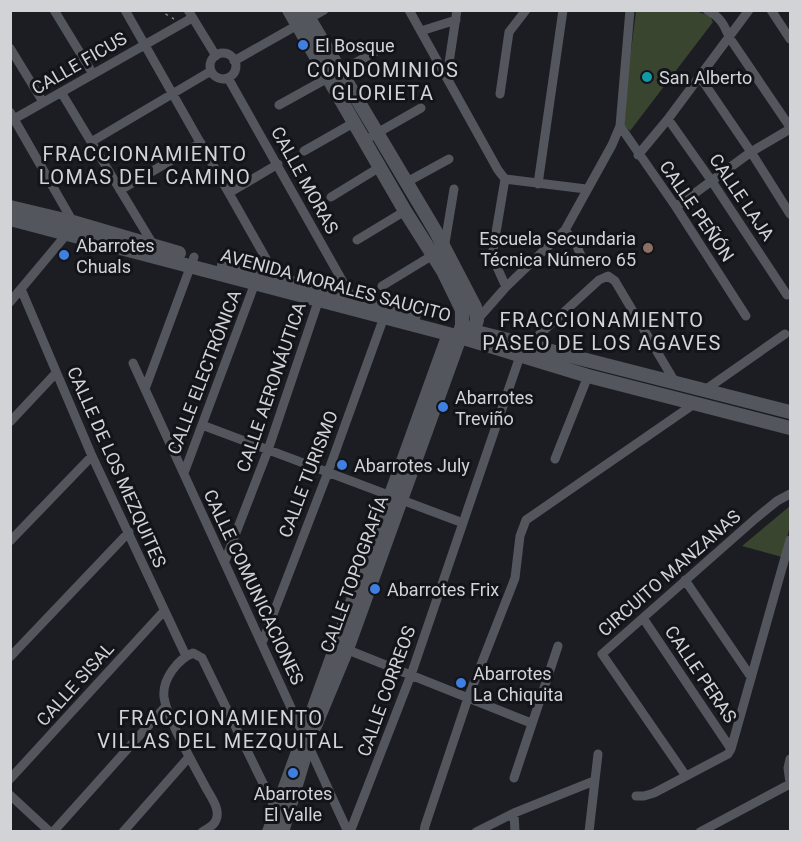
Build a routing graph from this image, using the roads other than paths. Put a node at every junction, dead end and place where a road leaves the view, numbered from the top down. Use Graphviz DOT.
graph roads {
  1 [pos="54,10"];
  2 [pos="125,10"];
  3 [pos="290,10"];
  4 [pos="324,10"];
  5 [pos="409,10"];
  6 [pos="526,10"];
  7 [pos="563,10"];
  8 [pos="630,10"];
  9 [pos="707,10"];
  10 [pos="749,10"];
  11 [pos="771,10"];
  12 [pos="190,14"];
  13 [pos="457,15"];
  14 [pos="304,18"];
  15 [pos="422,32"];
  16 [pos="729,37"];
  17 [pos="790,39"];
  18 [pos="144,45"];
  19 [pos="10,48"];
  20 [pos="375,52"];
  21 [pos="216,56"];
  22 [pos="234,61"];
  23 [pos="211,71"];
  24 [pos="93,74"];
  25 [pos="334,74"];
  26 [pos="447,76"];
  27 [pos="700,77"];
  28 [pos="228,78"];
  29 [pos="61,92"];
  30 [pos="172,94"];
  31 [pos="500,94"];
  32 [pos="43,102"];
  33 [pos="279,105"];
  34 [pos="421,108"];
  35 [pos="12,115"];
  36 [pos="668,119"];
  37 [pos="355,122"];
  38 [pos="620,126"];
  39 [pos="790,128"];
  40 [pos="371,137"];
  41 [pos="91,142"];
  42 [pos="201,143"];
  43 [pos="304,151"];
  44 [pos="751,152"];
  45 [pos="638,154"];
  46 [pos="449,159"];
  47 [pos="278,164"];
  48 [pos="381,167"];
  49 [pos="505,179"];
  50 [pos="711,180"];
  51 [pos="405,183"];
  52 [pos="538,184"];
  53 [pos="454,189"];
  54 [pos="586,189"];
  55 [pos="120,190"];
  56 [pos="229,193"];
  57 [pos="332,197"];
  58 [pos="10,207"];
  59 [pos="676,207"];
  60 [pos="405,211"];
  61 [pos="790,214"];
  62 [pos="11,220"];
  63 [pos="73,222"];
  64 [pos="565,230"];
  65 [pos="436,232"];
  66 [pos="66,235"];
  67 [pos="422,239"];
  68 [pos="357,240"];
  69 [pos="154,246"];
  70 [pos="439,252"];
  71 [pos="582,258"];
  72 [pos="192,261"];
  73 [pos="277,278"];
  74 [pos="255,283"];
  75 [pos="382,286"];
  76 [pos="506,288"];
  77 [pos="21,289"];
  78 [pos="320,295"];
  79 [pos="787,295"];
  80 [pos="352,298"];
  81 [pos="10,302"];
  82 [pos="746,316"];
  83 [pos="384,317"];
  84 [pos="464,330"];
  85 [pos="785,334"];
  86 [pos="529,344"];
  87 [pos="520,356"];
  88 [pos="133,363"];
  89 [pos="56,373"];
  90 [pos="588,376"];
  91 [pos="675,382"];
  92 [pos="145,389"];
  93 [pos="705,390"];
  94 [pos="694,404"];
  95 [pos="790,412"];
  96 [pos="10,422"];
  97 [pos="202,425"];
  98 [pos="790,428"];
  99 [pos="268,450"];
  100 [pos="92,456"];
  101 [pos="555,459"];
  102 [pos="328,472"];
  103 [pos="184,473"];
  104 [pos="790,494"];
  105 [pos="395,498"];
  106 [pos="463,523"];
  107 [pos="129,532"];
  108 [pos="790,540"];
  109 [pos="10,541"];
  110 [pos="225,561"];
  111 [pos="685,580"];
  112 [pos="164,611"];
  113 [pos="643,618"];
  114 [pos="262,643"];
  115 [pos="558,646"];
  116 [pos="341,647"];
  117 [pos="186,656"];
  118 [pos="10,657"];
  119 [pos="411,675"];
  120 [pos="751,677"];
  121 [pos="468,698"];
  122 [pos="166,706"];
  123 [pos="531,723"];
  124 [pos="306,738"];
  125 [pos="731,749"];
  126 [pos="598,754"];
  127 [pos="189,757"];
  128 [pos="790,759"];
  129 [pos="686,776"];
  130 [pos="514,778"];
  131 [pos="10,779"];
  132 [pos="594,781"];
  133 [pos="790,783"];
  134 [pos="10,795"];
  135 [pos="636,796"];
  136 [pos="276,810"];
  137 [pos="514,813"];
  138 [pos="285,829"];
  139 [pos="52,831"];
  140 [pos="123,831"];
  141 [pos="202,831"];
  142 [pos="268,831"];
  143 [pos="349,831"];
  144 [pos="424,831"];
  145 [pos="476,831"];
  146 [pos="514,831"];
  147 [pos="589,831"];
  148 [pos="700,831"];
  1 -- 24 [label="street"];
  2 -- 18 [label="street"];
  3 -- 14 [label="main road"];
  4 -- 14 [label="street"];
  5 -- 15 [label="street"];
  6 -- 31 [label="street"];
  7 -- 52 [label="street"];
  8 -- 38 [label="street"];
  9 -- 16 [label="street"];
  10 -- 16 [label="street"];
  11 -- 17 [label="street"];
  12 -- 18 [label="street, CALLE FICUS"];
  12 -- 21 [label="street"];
  13 -- 15 [label="street"];
  13 -- 26 [label="street"];
  14 -- 22 [label="street"];
  14 -- 25 [label="main road"];
  15 -- 26 [label="street"];
  16 -- 27 [label="street"];
  16 -- 39 [label="street"];
  18 -- 24 [label="street, CALLE FICUS"];
  18 -- 30 [label="street"];
  19 -- 32 [label="street"];
  20 -- 25 [label="street"];
  21 -- 22 [label="street"];
  21 -- 23 [label="street"];
  22 -- 28 [label="street"];
  23 -- 28 [label="street"];
  23 -- 30 [label="street"];
  24 -- 29 [label="street, CALLE FICUS"];
  25 -- 33 [label="street"];
  25 -- 37 [label="main road"];
  25 -- 40 [label="main road"];
  26 -- 49 [label="street"];
  27 -- 36 [label="street"];
  27 -- 44 [label="street"];
  28 -- 47 [label="street, CALLE MORAS"];
  29 -- 32 [label="street, CALLE FICUS"];
  29 -- 41 [label="street"];
  30 -- 41 [label="street"];
  30 -- 42 [label="street"];
  32 -- 35 [label="street, CALLE FICUS"];
  34 -- 40 [label="street"];
  35 -- 63 [label="street"];
  36 -- 45 [label="street"];
  36 -- 50 [label="street, CALLE LAJA"];
  37 -- 40 [label="main road"];
  37 -- 43 [label="street"];
  38 -- 45 [label="street, CALLE PEÑÓN"];
  38 -- 54 [label="street"];
  39 -- 44 [label="street"];
  40 -- 48 [label="main road"];
  40 -- 51 [label="main road"];
  41 -- 55 [label="street"];
  42 -- 55 [label="street"];
  42 -- 56 [label="street"];
  44 -- 50 [label="street"];
  44 -- 61 [label="street"];
  45 -- 59 [label="street, CALLE PEÑÓN"];
  46 -- 51 [label="street"];
  47 -- 56 [label="street"];
  47 -- 80 [label="street, CALLE MORAS"];
  48 -- 57 [label="street"];
  48 -- 60 [label="main road"];
  49 -- 52 [label="street"];
  49 -- 76 [label="street"];
  50 -- 59 [label="street"];
  50 -- 79 [label="street, CALLE LAJA"];
  51 -- 65 [label="main road"];
  52 -- 54 [label="street"];
  53 -- 70 [label="street"];
  54 -- 64 [label="street"];
  55 -- 69 [label="street"];
  56 -- 73 [label="street"];
  58 -- 63 [label="main road, AVENIDA MORALES SAUCITO"];
  59 -- 82 [label="street, CALLE PEÑÓN"];
  60 -- 67 [label="main road"];
  60 -- 68 [label="street"];
  62 -- 66 [label="main road, AVENIDA MORALES SAUCITO"];
  63 -- 66 [label="street"];
  63 -- 69 [label="main road, AVENIDA MORALES SAUCITO"];
  64 -- 71 [label="street"];
  64 -- 76 [label="street"];
  65 -- 67 [label="main road"];
  65 -- 70 [label="main road"];
  66 -- 72 [label="main road, AVENIDA MORALES SAUCITO"];
  66 -- 77 [label="street"];
  67 -- 70 [label="main road"];
  69 -- 72 [label="main road, AVENIDA MORALES SAUCITO"];
  70 -- 75 [label="street"];
  70 -- 84 [label="main road"];
  72 -- 73 [label="main road, AVENIDA MORALES SAUCITO"];
  72 -- 74 [label="main road, AVENIDA MORALES SAUCITO"];
  72 -- 92 [label="street"];
  73 -- 78 [label="main road, AVENIDA MORALES SAUCITO"];
  74 -- 78 [label="main road, AVENIDA MORALES SAUCITO"];
  74 -- 97 [label="street, CALLE ELECTRÓNICA"];
  76 -- 84 [label="street"];
  77 -- 81 [label="street"];
  77 -- 89 [label="street, CALLE DE LOS MEZQUITES"];
  78 -- 80 [label="main road, AVENIDA MORALES SAUCITO"];
  78 -- 83 [label="main road, AVENIDA MORALES SAUCITO"];
  78 -- 99 [label="street, CALLE AERONÁUTICA"];
  80 -- 84 [label="main road, AVENIDA MORALES SAUCITO"];
  83 -- 84 [label="main road, AVENIDA MORALES SAUCITO"];
  83 -- 102 [label="street, CALLE TURISMO"];
  84 -- 86 [label="main road, AVENIDA MORALES SAUCITO"];
  84 -- 87 [label="main road, AVENIDA MORALES SAUCITO"];
  84 -- 105 [label="main road, CALLE TOPOGRAFÍA"];
  85 -- 93 [label="street"];
  86 -- 91 [label="main road, AVENIDA MORALES SAUCITO"];
  86 -- 91 [label="street"];
  87 -- 90 [label="main road, AVENIDA MORALES SAUCITO"];
  87 -- 106 [label="street, CALLE CORREOS"];
  88 -- 92 [label="street, CALLE COMUNICACIONES"];
  89 -- 96 [label="street"];
  89 -- 100 [label="street, CALLE DE LOS MEZQUITES"];
  90 -- 94 [label="main road, AVENIDA MORALES SAUCITO"];
  90 -- 101 [label="street"];
  91 -- 93 [label="main road, AVENIDA MORALES SAUCITO"];
  92 -- 103 [label="street, CALLE COMUNICACIONES"];
  93 -- 95 [label="main road, AVENIDA MORALES SAUCITO"];
  94 -- 98 [label="main road, AVENIDA MORALES SAUCITO"];
  94 -- 121 [label="street"];
  97 -- 99 [label="street"];
  97 -- 103 [label="street, CALLE ELECTRÓNICA"];
  99 -- 102 [label="street"];
  99 -- 110 [label="street, CALLE AERONÁUTICA"];
  100 -- 107 [label="street, CALLE DE LOS MEZQUITES"];
  100 -- 109 [label="street"];
  102 -- 105 [label="street"];
  102 -- 114 [label="street, CALLE TURISMO"];
  103 -- 110 [label="street, CALLE COMUNICACIONES"];
  104 -- 111 [label="street, CIRCUITO MANZANAS"];
  105 -- 106 [label="street"];
  105 -- 116 [label="main road, CALLE TOPOGRAFÍA"];
  106 -- 119 [label="street, CALLE CORREOS"];
  107 -- 112 [label="street, CALLE DE LOS MEZQUITES"];
  107 -- 118 [label="street"];
  108 -- 120 [label="street"];
  110 -- 114 [label="street, CALLE COMUNICACIONES"];
  111 -- 113 [label="street, CIRCUITO MANZANAS"];
  111 -- 120 [label="street"];
  112 -- 117 [label="street, CALLE DE LOS MEZQUITES"];
  112 -- 131 [label="street, CALLE SISAL"];
  113 -- 125 [label="street, CALLE PERAS"];
  113 -- 129 [label="street, CIRCUITO MANZANAS"];
  114 -- 124 [label="street, CALLE COMUNICACIONES"];
  115 -- 123 [label="street"];
  116 -- 119 [label="street"];
  116 -- 124 [label="main road, CALLE TOPOGRAFÍA"];
  117 -- 122 [label="street"];
  117 -- 136 [label="street"];
  119 -- 121 [label="street"];
  119 -- 143 [label="street, CALLE CORREOS"];
  120 -- 125 [label="street"];
  121 -- 123 [label="street"];
  121 -- 144 [label="street"];
  122 -- 127 [label="street"];
  122 -- 139 [label="street"];
  123 -- 130 [label="street"];
  124 -- 136 [label="main road, CALLE TOPOGRAFÍA"];
  124 -- 138 [label="main road, CALLE TOPOGRAFÍA"];
  124 -- 143 [label="street, CALLE COMUNICACIONES"];
  125 -- 129 [label="street"];
  126 -- 132 [label="street"];
  127 -- 140 [label="street"];
  127 -- 141 [label="street"];
  128 -- 133 [label="street"];
  129 -- 135 [label="street"];
  132 -- 137 [label="street"];
  132 -- 147 [label="street"];
  133 -- 148 [label="street"];
  134 -- 139 [label="street"];
  136 -- 138 [label="main road"];
  136 -- 142 [label="main road, CALLE TOPOGRAFÍA"];
  137 -- 145 [label="street"];
  137 -- 146 [label="street"];
}
